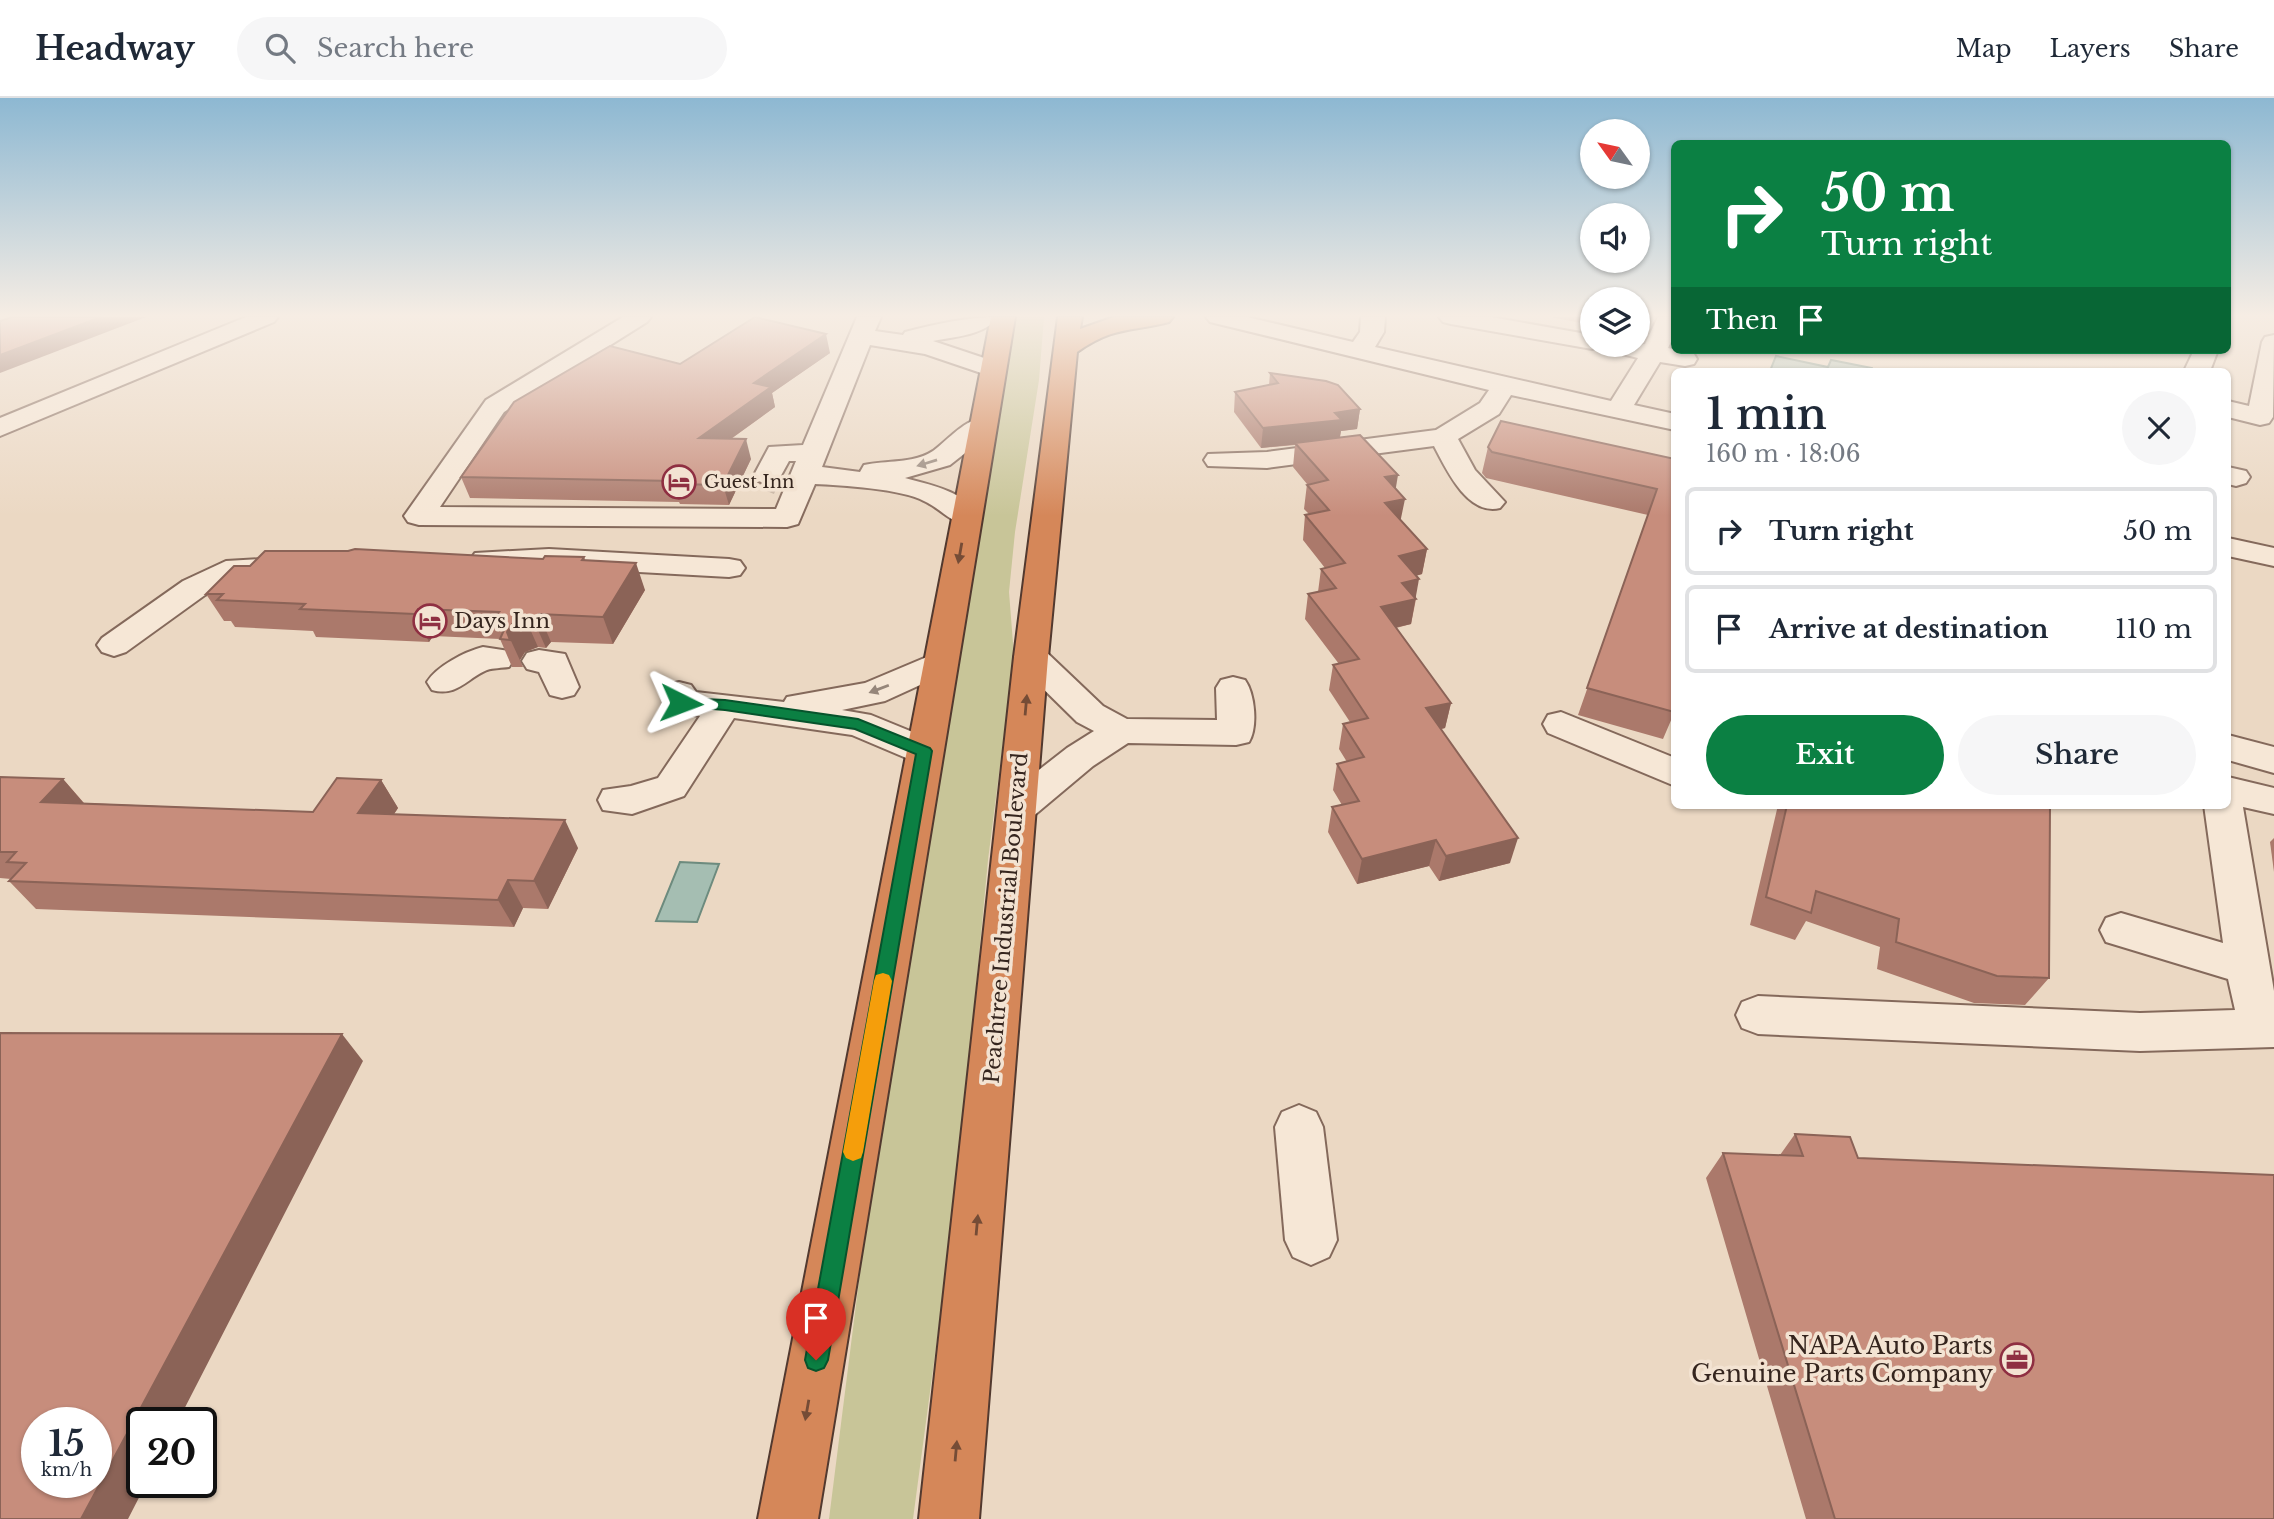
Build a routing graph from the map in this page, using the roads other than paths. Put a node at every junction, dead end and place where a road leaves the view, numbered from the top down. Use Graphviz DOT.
graph roads {
  1 [pos="107,383"];
  2 [pos="532,383"];
  3 [pos="839,383"];
  4 [pos="990,383"];
  5 [pos="1061,383"];
  6 [pos="1493,383"];
  7 [pos="1634,383"];
  8 [pos="2266,383"];
  9 [pos="1504,386"];
  10 [pos="1618,410"];
  11 [pos="2231,410"];
  12 [pos="1671,421"];
  13 [pos="983,425"];
  14 [pos="1439,426"];
  15 [pos="0,428"];
  16 [pos="1218,460"];
  17 [pos="809,464"];
  18 [pos="837,476"];
  19 [pos="1490,502"];
  20 [pos="748,517"];
  21 [pos="967,517"];
  22 [pos="2231,548"];
  23 [pos="2274,557"];
  24 [pos="454,561"];
  25 [pos="305,566"];
  26 [pos="729,568"];
  27 [pos="114,645"];
  28 [pos="1031,657"];
  29 [pos="497,659"];
  30 [pos="539,661"];
  31 [pos="941,662"];
  32 [pos="444,682"];
  33 [pos="562,687"];
  34 [pos="1233,688"];
  35 [pos="679,693"];
  36 [pos="725,705"];
  37 [pos="763,711"];
  38 [pos="1561,724"];
  39 [pos="1121,731"];
  40 [pos="2231,749"];
  41 [pos="924,751"];
  42 [pos="2274,760"];
  43 [pos="1671,772"];
  44 [pos="2231,791"];
  45 [pos="617,800"];
  46 [pos="2273,802"];
  47 [pos="1017,808"];
  48 [pos="2224,809"];
  49 [pos="2121,930"];
  50 [pos="2249,968"];
  51 [pos="1758,1015"];
  52 [pos="2274,1017"];
  53 [pos="2274,1028"];
  54 [pos="1299,1127"];
  55 [pos="1311,1240"];
  56 [pos="788,1519"];
  57 [pos="949,1519"];
  1 -- 15 [label="street"];
  2 -- 20 [label="street"];
  3 -- 17 [label="street"];
  4 -- 13 [label="highway"];
  5 -- 28 [label="highway, Peachtree Industrial Boulevard"];
  6 -- 9 [label="street"];
  7 -- 10 [label="street"];
  8 -- 11 [label="street"];
  9 -- 10 [label="street"];
  9 -- 14 [label="street"];
  10 -- 12 [label="street"];
  13 -- 18 [label="street, one-way"];
  13 -- 21 [label="highway"];
  14 -- 16 [label="street"];
  14 -- 19 [label="street"];
  17 -- 18 [label="street"];
  17 -- 20 [label="street"];
  17 -- 20 [label="street"];
  18 -- 21 [label="street"];
  21 -- 31 [label="highway, one-way"];
  22 -- 23 [label="street"];
  24 -- 26 [label="street"];
  25 -- 27 [label="street"];
  28 -- 39 [label="street"];
  47 -- 28 [label="highway, Peachtree Industrial Boulevard, one-way"];
  29 -- 32 [label="street"];
  30 -- 33 [label="street"];
  31 -- 37 [label="street, one-way"];
  31 -- 41 [label="highway"];
  34 -- 39 [label="street"];
  35 -- 36 [label="street"];
  36 -- 37 [label="street"];
  36 -- 45 [label="street"];
  37 -- 41 [label="street"];
  38 -- 43 [label="street"];
  39 -- 47 [label="street"];
  40 -- 42 [label="street"];
  41 -- 56 [label="highway, one-way"];
  44 -- 46 [label="street"];
  57 -- 47 [label="highway, Peachtree Industrial Boulevard, one-way"];
  48 -- 50 [label="street"];
  49 -- 50 [label="street"];
  50 -- 52 [label="street"];
  51 -- 53 [label="street"];
  54 -- 55 [label="street"];
}
